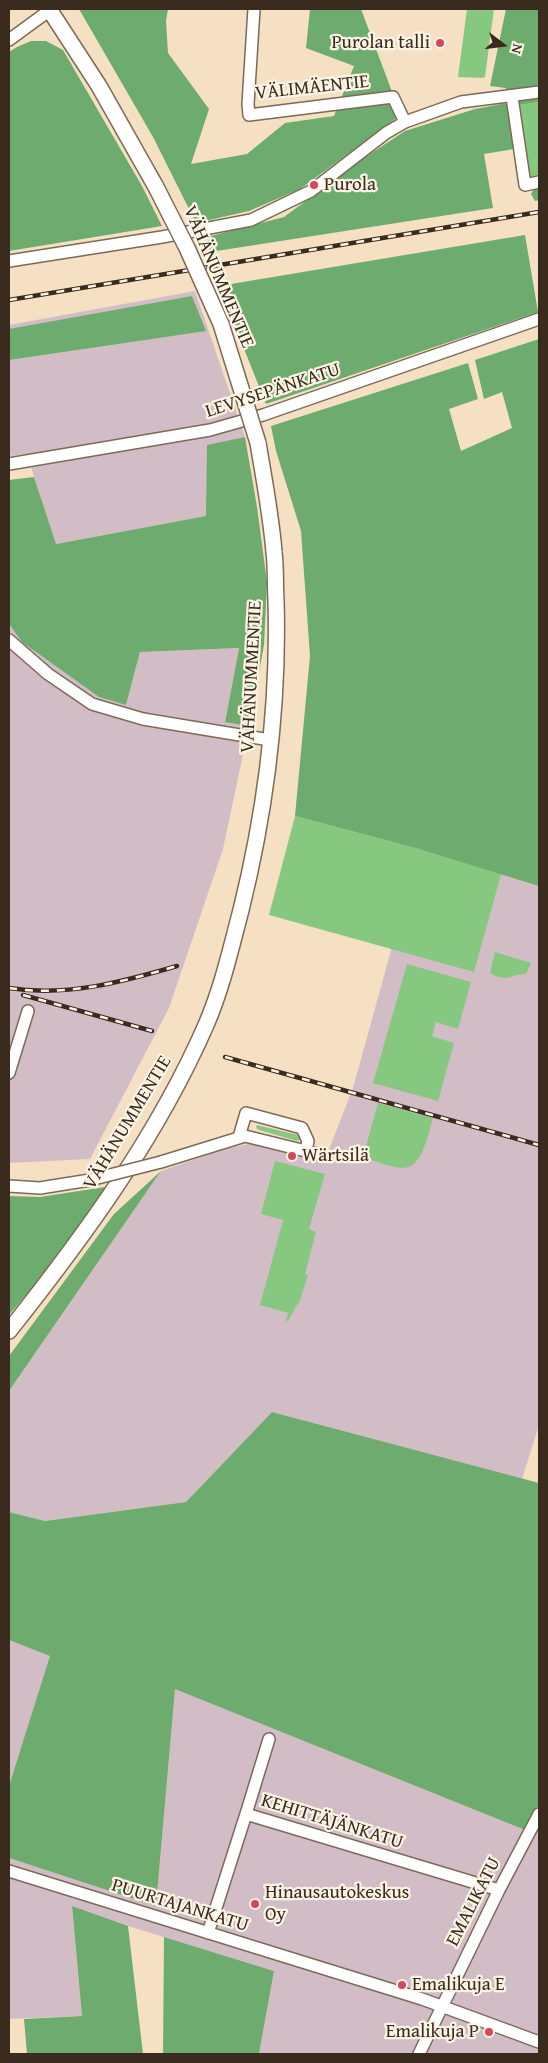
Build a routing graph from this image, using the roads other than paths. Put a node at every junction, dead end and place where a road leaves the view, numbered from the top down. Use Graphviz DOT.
graph roads {
  1 [pos="254,9"];
  2 [pos="50,10"];
  3 [pos="9,40"];
  4 [pos="539,92"];
  5 [pos="512,97"];
  6 [pos="405,122"];
  7 [pos="539,182"];
  8 [pos="9,261"];
  9 [pos="539,319"];
  10 [pos="9,464"];
  11 [pos="9,640"];
  12 [pos="270,740"];
  13 [pos="28,1011"];
  14 [pos="9,1072"];
  15 [pos="239,1137"];
  16 [pos="306,1150"];
  17 [pos="322,1155"];
  18 [pos="9,1186"];
  19 [pos="9,1331"];
  20 [pos="268,1739"];
  21 [pos="246,1814"];
  22 [pos="539,1814"];
  23 [pos="9,1871"];
  24 [pos="499,1890"];
  25 [pos="208,1933"];
  26 [pos="442,2006"];
  27 [pos="539,2042"];
  28 [pos="419,2054"];
  1 -- 6 [label="street, VÄLIMÄENTIE"];
  2 -- 3 [label="street"];
  2 -- 12 [label="main road, VÄHÄNUMMENTIE, bridge"];
  4 -- 5 [label="street"];
  5 -- 6 [label="street"];
  5 -- 7 [label="street"];
  6 -- 8 [label="street"];
  9 -- 10 [label="street, LEVYSEPÄNKATU"];
  11 -- 12 [label="street"];
  12 -- 19 [label="main road, VÄHÄNUMMENTIE"];
  13 -- 14 [label="street"];
  15 -- 16 [label="street"];
  15 -- 16 [label="street"];
  15 -- 18 [label="street, bridge"];
  16 -- 17 [label="street"];
  20 -- 21 [label="street"];
  21 -- 24 [label="street, KEHITTÄJÄNKATU"];
  21 -- 25 [label="street, KEHITTÄJÄNKATU"];
  22 -- 24 [label="street, EMALIKATU"];
  23 -- 25 [label="street, PUURTAJANKATU"];
  24 -- 26 [label="street, EMALIKATU"];
  25 -- 26 [label="street, PUURTAJANKATU"];
  26 -- 27 [label="street, PUURTAJANKATU"];
  26 -- 28 [label="street, EMALIKATU"];
}
